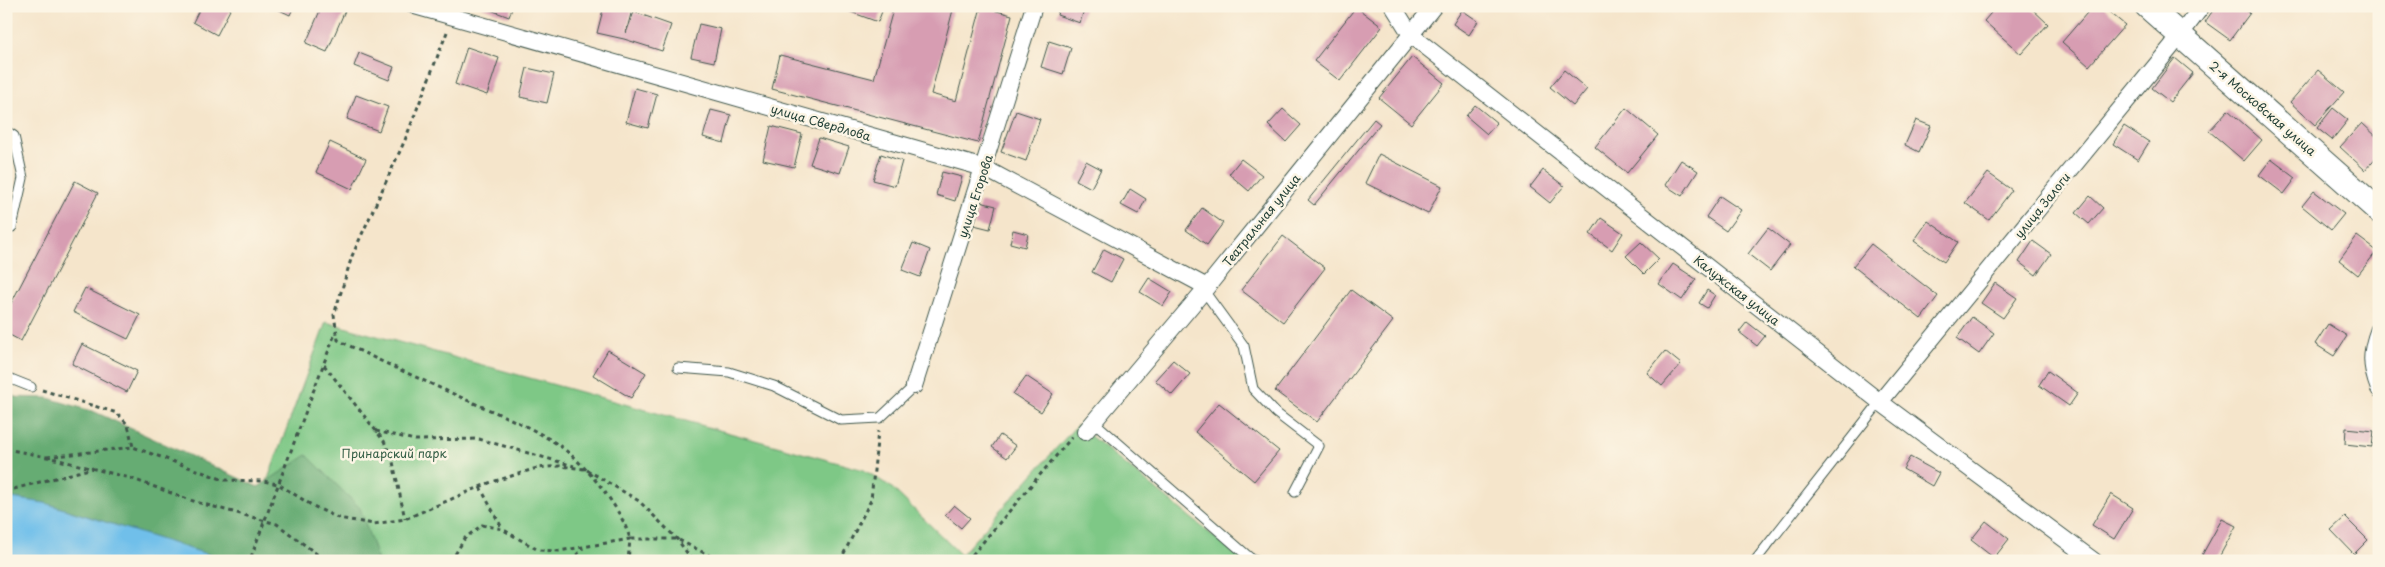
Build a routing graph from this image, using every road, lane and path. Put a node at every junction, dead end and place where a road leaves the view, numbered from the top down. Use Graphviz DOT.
graph roads {
  1 [pos="416,6"];
  2 [pos="1034,6"];
  3 [pos="1393,6"];
  4 [pos="1434,6"];
  5 [pos="2147,6"];
  6 [pos="2202,6"];
  7 [pos="455,12"];
  8 [pos="1411,35"];
  9 [pos="2181,36"];
  10 [pos="6,131"];
  11 [pos="984,168"];
  12 [pos="2379,211"];
  13 [pos="12,227"];
  14 [pos="1205,289"];
  15 [pos="2379,329"];
  16 [pos="337,330"];
  17 [pos="324,364"];
  18 [pos="678,368"];
  19 [pos="6,378"];
  20 [pos="914,386"];
  21 [pos="31,388"];
  22 [pos="2379,390"];
  23 [pos="1880,402"];
  24 [pos="880,418"];
  25 [pos="1090,427"];
  26 [pos="376,431"];
  27 [pos="133,447"];
  28 [pos="6,449"];
  29 [pos="48,457"];
  30 [pos="94,468"];
  31 [pos="584,469"];
  32 [pos="278,484"];
  33 [pos="480,487"];
  34 [pos="6,491"];
  35 [pos="1295,492"];
  36 [pos="405,519"];
  37 [pos="264,520"];
  38 [pos="502,529"];
  39 [pos="630,539"];
  40 [pos="677,539"];
  41 [pos="583,547"];
  42 [pos="251,558"];
  43 [pos="326,561"];
  44 [pos="451,561"];
  45 [pos="571,561"];
  46 [pos="628,561"];
  47 [pos="693,561"];
  48 [pos="720,561"];
  49 [pos="840,561"];
  50 [pos="1259,561"];
  51 [pos="1755,561"];
  52 [pos="2094,561"];
  1 -- 7 [label="street, улица Свердлова"];
  2 -- 11 [label="street, улица Егорова"];
  3 -- 8 [label="street, Калужская улица"];
  4 -- 8 [label="street, Театральная улица"];
  5 -- 9 [label="street, 2-я Московская улица"];
  6 -- 9 [label="street, улица Залоги"];
  7 -- 11 [label="street, улица Свердлова"];
  7 -- 16 [label="path"];
  8 -- 14 [label="street, Театральная улица"];
  8 -- 23 [label="street, Калужская улица"];
  9 -- 12 [label="street, 2-я Московская улица"];
  9 -- 23 [label="street, улица Залоги"];
  10 -- 13 [label="lane"];
  11 -- 14 [label="street, улица Свердлова"];
  11 -- 20 [label="street, улица Егорова"];
  14 -- 25 [label="street, Театральная улица"];
  14 -- 35 [label="lane"];
  15 -- 22 [label="street"];
  16 -- 17 [label="path"];
  16 -- 31 [label="path"];
  17 -- 26 [label="path"];
  17 -- 32 [label="path"];
  18 -- 24 [label="lane"];
  19 -- 21 [label="lane"];
  20 -- 24 [label="lane"];
  21 -- 27 [label="path"];
  23 -- 51 [label="lane"];
  23 -- 52 [label="street, Калужская улица"];
  24 -- 49 [label="path"];
  25 -- 50 [label="lane"];
  26 -- 31 [label="path"];
  26 -- 36 [label="path"];
  27 -- 29 [label="path"];
  27 -- 32 [label="path"];
  28 -- 29 [label="path"];
  29 -- 30 [label="path"];
  30 -- 34 [label="path"];
  30 -- 37 [label="path"];
  31 -- 33 [label="path"];
  31 -- 39 [label="path"];
  31 -- 40 [label="path"];
  32 -- 36 [label="path"];
  32 -- 37 [label="path"];
  33 -- 36 [label="path"];
  33 -- 38 [label="path"];
  37 -- 42 [label="path"];
  37 -- 43 [label="path"];
  38 -- 41 [label="path"];
  38 -- 44 [label="path"];
  39 -- 40 [label="path"];
  39 -- 41 [label="path"];
  39 -- 46 [label="path"];
  40 -- 47 [label="path"];
  40 -- 48 [label="path"];
  41 -- 45 [label="path"];
}
